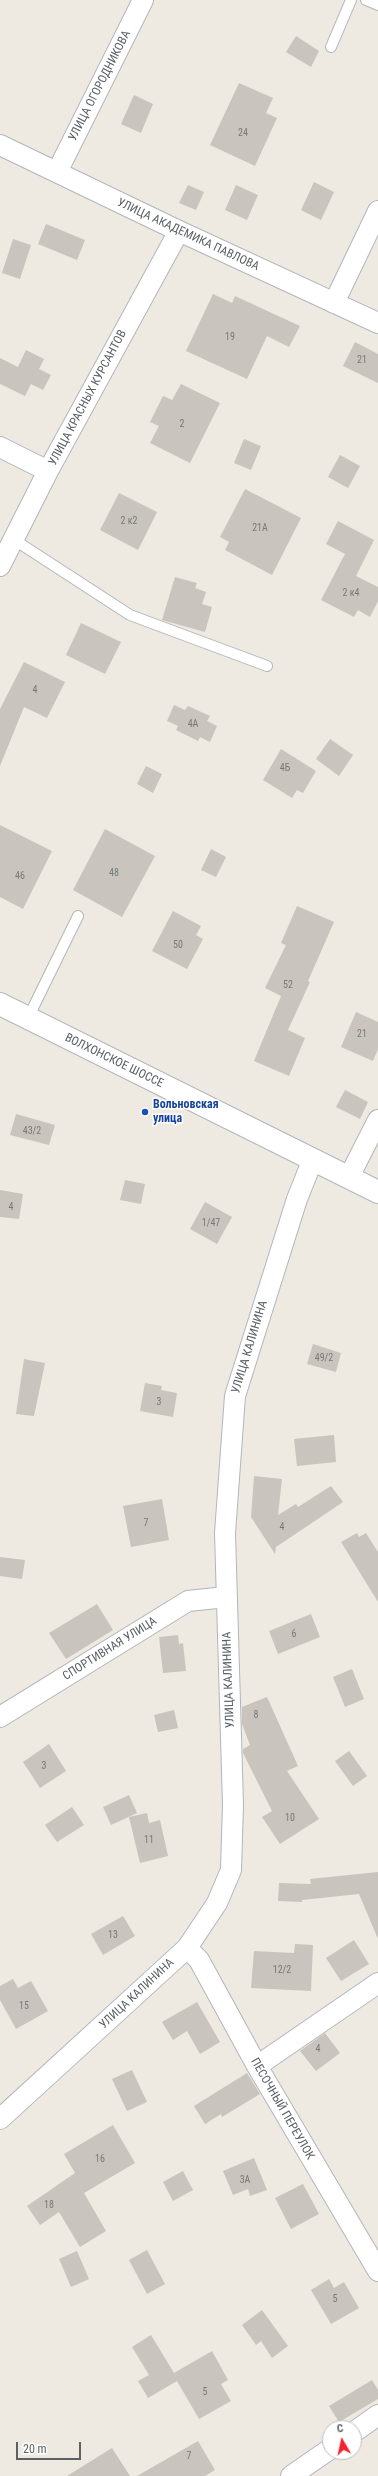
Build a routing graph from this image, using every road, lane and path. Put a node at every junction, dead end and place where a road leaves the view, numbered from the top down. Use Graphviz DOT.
graph roads {
  1 [pos="143,0"];
  2 [pos="351,0"];
  3 [pos="366,0"];
  4 [pos="378,5"];
  5 [pos="331,47"];
  6 [pos="0,145"];
  7 [pos="57,172"];
  8 [pos="378,211"];
  9 [pos="179,232"];
  10 [pos="334,303"];
  11 [pos="378,323"];
  12 [pos="0,447"];
  13 [pos="48,472"];
  14 [pos="13,539"];
  15 [pos="0,566"];
  16 [pos="267,666"];
  17 [pos="78,916"];
  18 [pos="0,1004"];
  19 [pos="28,1018"];
  20 [pos="378,1120"];
  21 [pos="313,1159"];
  22 [pos="349,1177"];
  23 [pos="378,1192"];
  24 [pos="226,1597"];
  25 [pos="0,1717"];
  26 [pos="187,1948"];
  27 [pos="378,1983"];
  28 [pos="257,2066"];
  29 [pos="0,2119"];
  30 [pos="378,2271"];
  31 [pos="378,2415"];
  32 [pos="362,2426"];
  33 [pos="322,2454"];
  34 [pos="290,2476"];
  1 -- 7 [label="street, УЛИЦА ОГОРОДНИКОВА"];
  2 -- 5 [label="lane"];
  3 -- 4 [label="lane"];
  6 -- 7 [label="street, УЛИЦА АКАДЕМИКА ПАВЛОВА"];
  7 -- 9 [label="street, УЛИЦА АКАДЕМИКА ПАВЛОВА"];
  8 -- 10 [label="street"];
  9 -- 10 [label="street, УЛИЦА АКАДЕМИКА ПАВЛОВА"];
  9 -- 13 [label="street, УЛИЦА КРАСНЫХ КУРСАНТОВ"];
  10 -- 11 [label="street, УЛИЦА АКАДЕМИКА ПАВЛОВА"];
  12 -- 13 [label="street"];
  13 -- 14 [label="street, УЛИЦА КРАСНЫХ КУРСАНТОВ"];
  14 -- 15 [label="street, УЛИЦА КРАСНЫХ КУРСАНТОВ"];
  14 -- 16 [label="lane"];
  17 -- 19 [label="lane"];
  18 -- 19 [label="main road, ВОЛХОНСКОЕ ШОССЕ"];
  19 -- 21 [label="main road, ВОЛХОНСКОЕ ШОССЕ"];
  20 -- 22 [label="street"];
  21 -- 22 [label="main road, ВОЛХОНСКОЕ ШОССЕ"];
  21 -- 24 [label="street, УЛИЦА КАЛИНИНА"];
  22 -- 23 [label="main road, ВОЛХОНСКОЕ ШОССЕ"];
  24 -- 25 [label="street, СПОРТИВНАЯ УЛИЦА"];
  24 -- 26 [label="street, УЛИЦА КАЛИНИНА"];
  26 -- 28 [label="street, ПЕСОЧНЫЙ ПЕРЕУЛОК"];
  26 -- 29 [label="street, УЛИЦА КАЛИНИНА"];
  27 -- 28 [label="street"];
  28 -- 30 [label="street, ПЕСОЧНЫЙ ПЕРЕУЛОК"];
  31 -- 32 [label="street"];
  33 -- 34 [label="street"];
}
